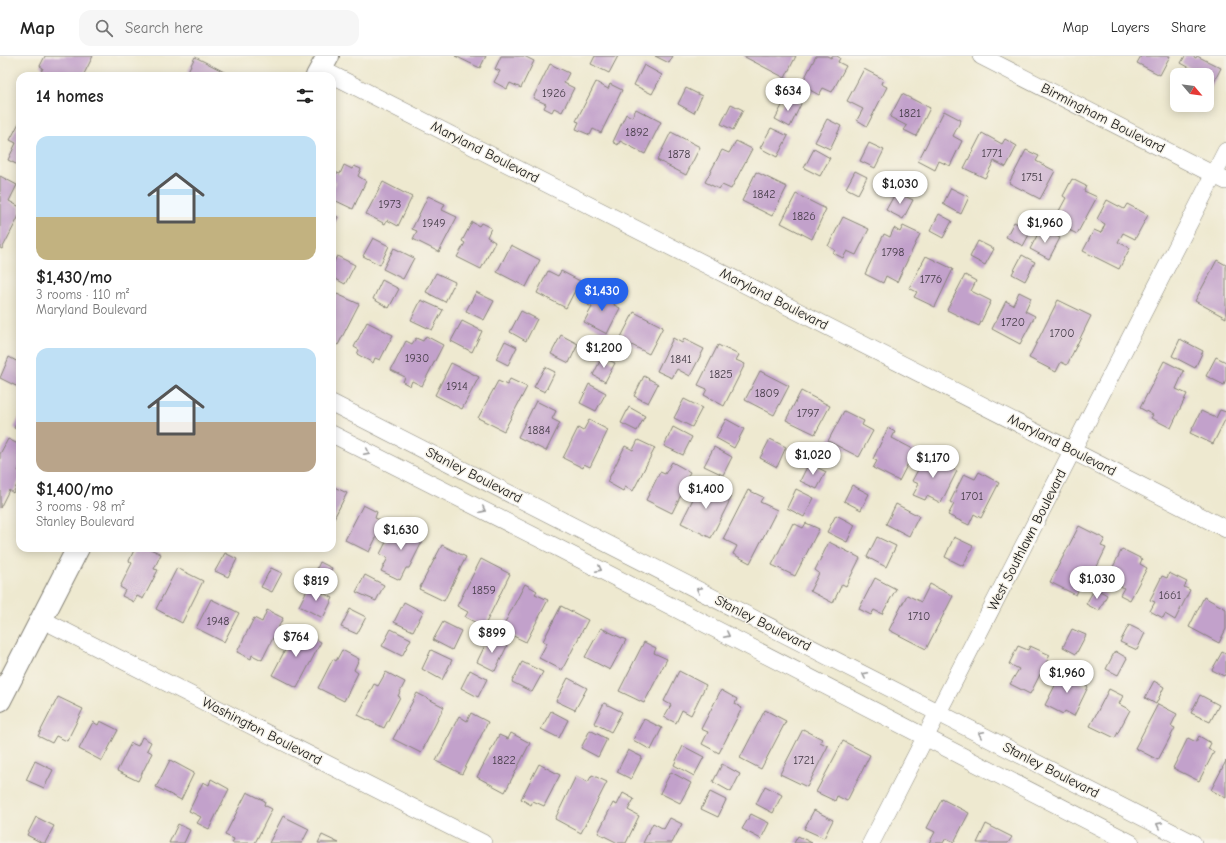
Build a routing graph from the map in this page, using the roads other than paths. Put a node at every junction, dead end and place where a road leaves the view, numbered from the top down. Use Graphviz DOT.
graph roads {
  1 [pos="981,56"];
  2 [pos="322,67"];
  3 [pos="332,72"];
  4 [pos="336,74"];
  5 [pos="1226,151"];
  6 [pos="1220,178"];
  7 [pos="336,404"];
  8 [pos="336,436"];
  9 [pos="1073,451"];
  10 [pos="570,524"];
  11 [pos="1226,529"];
  12 [pos="558,548"];
  13 [pos="76,552"];
  14 [pos="41,619"];
  15 [pos="0,700"];
  16 [pos="938,712"];
  17 [pos="925,737"];
  18 [pos="483,843"];
  19 [pos="871,843"];
  20 [pos="1131,843"];
  21 [pos="1193,843"];
  1 -- 6 [label="street, Birmingham Boulevard"];
  2 -- 3 [label="street, Maryland Boulevard"];
  4 -- 9 [label="street, Maryland Boulevard"];
  5 -- 6 [label="street, West Southlawn Boulevard"];
  6 -- 9 [label="street, West Southlawn Boulevard"];
  7 -- 10 [label="street, Stanley Boulevard"];
  8 -- 12 [label="street, Stanley Boulevard, one-way"];
  9 -- 11 [label="street, Maryland Boulevard"];
  9 -- 16 [label="street, West Southlawn Boulevard"];
  10 -- 12 [label="street"];
  16 -- 10 [label="street, Stanley Boulevard, one-way"];
  12 -- 17 [label="street, Stanley Boulevard, one-way"];
  13 -- 14 [label="main road"];
  14 -- 15 [label="main road"];
  14 -- 18 [label="street, Washington Boulevard"];
  16 -- 17 [label="street, West Southlawn Boulevard"];
  21 -- 16 [label="street, Stanley Boulevard, one-way"];
  17 -- 19 [label="street, West Southlawn Boulevard"];
  17 -- 20 [label="street, Stanley Boulevard"];
}
